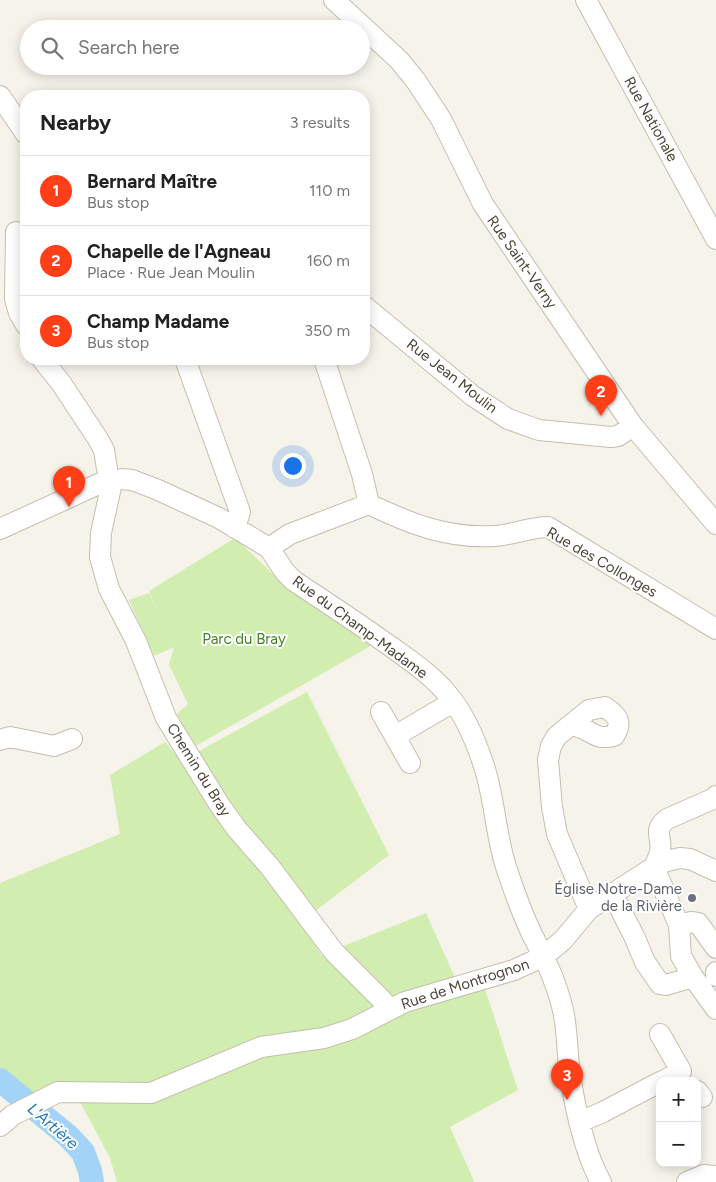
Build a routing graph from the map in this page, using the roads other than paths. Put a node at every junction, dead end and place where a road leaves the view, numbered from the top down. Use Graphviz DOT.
graph roads {
  1 [pos="334,0"];
  2 [pos="586,0"];
  3 [pos="356,20"];
  4 [pos="370,33"];
  5 [pos="0,96"];
  6 [pos="20,125"];
  7 [pos="16,232"];
  8 [pos="716,239"];
  9 [pos="8,253"];
  10 [pos="370,311"];
  11 [pos="20,315"];
  12 [pos="47,365"];
  13 [pos="187,365"];
  14 [pos="326,365"];
  15 [pos="634,426"];
  16 [pos="110,479"];
  17 [pos="369,504"];
  18 [pos="716,524"];
  19 [pos="235,528"];
  20 [pos="0,529"];
  21 [pos="269,548"];
  22 [pos="716,629"];
  23 [pos="454,702"];
  24 [pos="381,712"];
  25 [pos="571,724"];
  26 [pos="395,736"];
  27 [pos="72,739"];
  28 [pos="0,740"];
  29 [pos="410,763"];
  30 [pos="716,796"];
  31 [pos="654,867"];
  32 [pos="716,870"];
  33 [pos="612,893"];
  34 [pos="589,909"];
  35 [pos="679,925"];
  36 [pos="716,948"];
  37 [pos="544,956"];
  38 [pos="716,972"];
  39 [pos="693,976"];
  40 [pos="716,976"];
  41 [pos="389,1009"];
  42 [pos="716,1009"];
  43 [pos="660,1034"];
  44 [pos="685,1076"];
  45 [pos="656,1085"];
  46 [pos="4,1120"];
  47 [pos="580,1122"];
  48 [pos="716,1176"];
  49 [pos="601,1182"];
  50 [pos="687,1182"];
  1 -- 3 [label="street, Rue Saint-Verny"];
  2 -- 8 [label="street, Rue Nationale"];
  4 -- 15 [label="street, Rue Saint-Verny"];
  5 -- 6 [label="street"];
  7 -- 9 [label="street"];
  9 -- 11 [label="street"];
  10 -- 15 [label="street, Rue Jean Moulin"];
  12 -- 16 [label="street"];
  13 -- 19 [label="street"];
  14 -- 17 [label="street"];
  15 -- 18 [label="street, Rue Saint-Verny"];
  16 -- 19 [label="street"];
  16 -- 20 [label="street"];
  16 -- 41 [label="street, Chemin du Bray"];
  17 -- 21 [label="street"];
  17 -- 22 [label="street, Rue des Collonges"];
  19 -- 21 [label="street"];
  21 -- 23 [label="street, Rue du Champ-Madame"];
  23 -- 26 [label="street"];
  23 -- 37 [label="street, Rue du Champ-Madame"];
  24 -- 26 [label="street"];
  25 -- 34 [label="street"];
  26 -- 29 [label="street"];
  27 -- 28 [label="street"];
  30 -- 31 [label="street"];
  31 -- 32 [label="street, Rue de Montrognon"];
  31 -- 33 [label="street, Rue de Montrognon"];
  31 -- 35 [label="street"];
  33 -- 34 [label="street, Rue de Montrognon"];
  33 -- 39 [label="street"];
  34 -- 37 [label="street, Rue de Montrognon"];
  35 -- 36 [label="street"];
  35 -- 39 [label="street"];
  37 -- 41 [label="street, Rue de Montrognon"];
  37 -- 47 [label="street, Rue du Champ-Madame"];
  38 -- 40 [label="street"];
  39 -- 42 [label="street"];
  41 -- 46 [label="street, Rue de Montrognon"];
  43 -- 44 [label="street"];
  45 -- 47 [label="street"];
  47 -- 49 [label="street, Rue du Champ-Madame"];
  48 -- 50 [label="street"];
}
